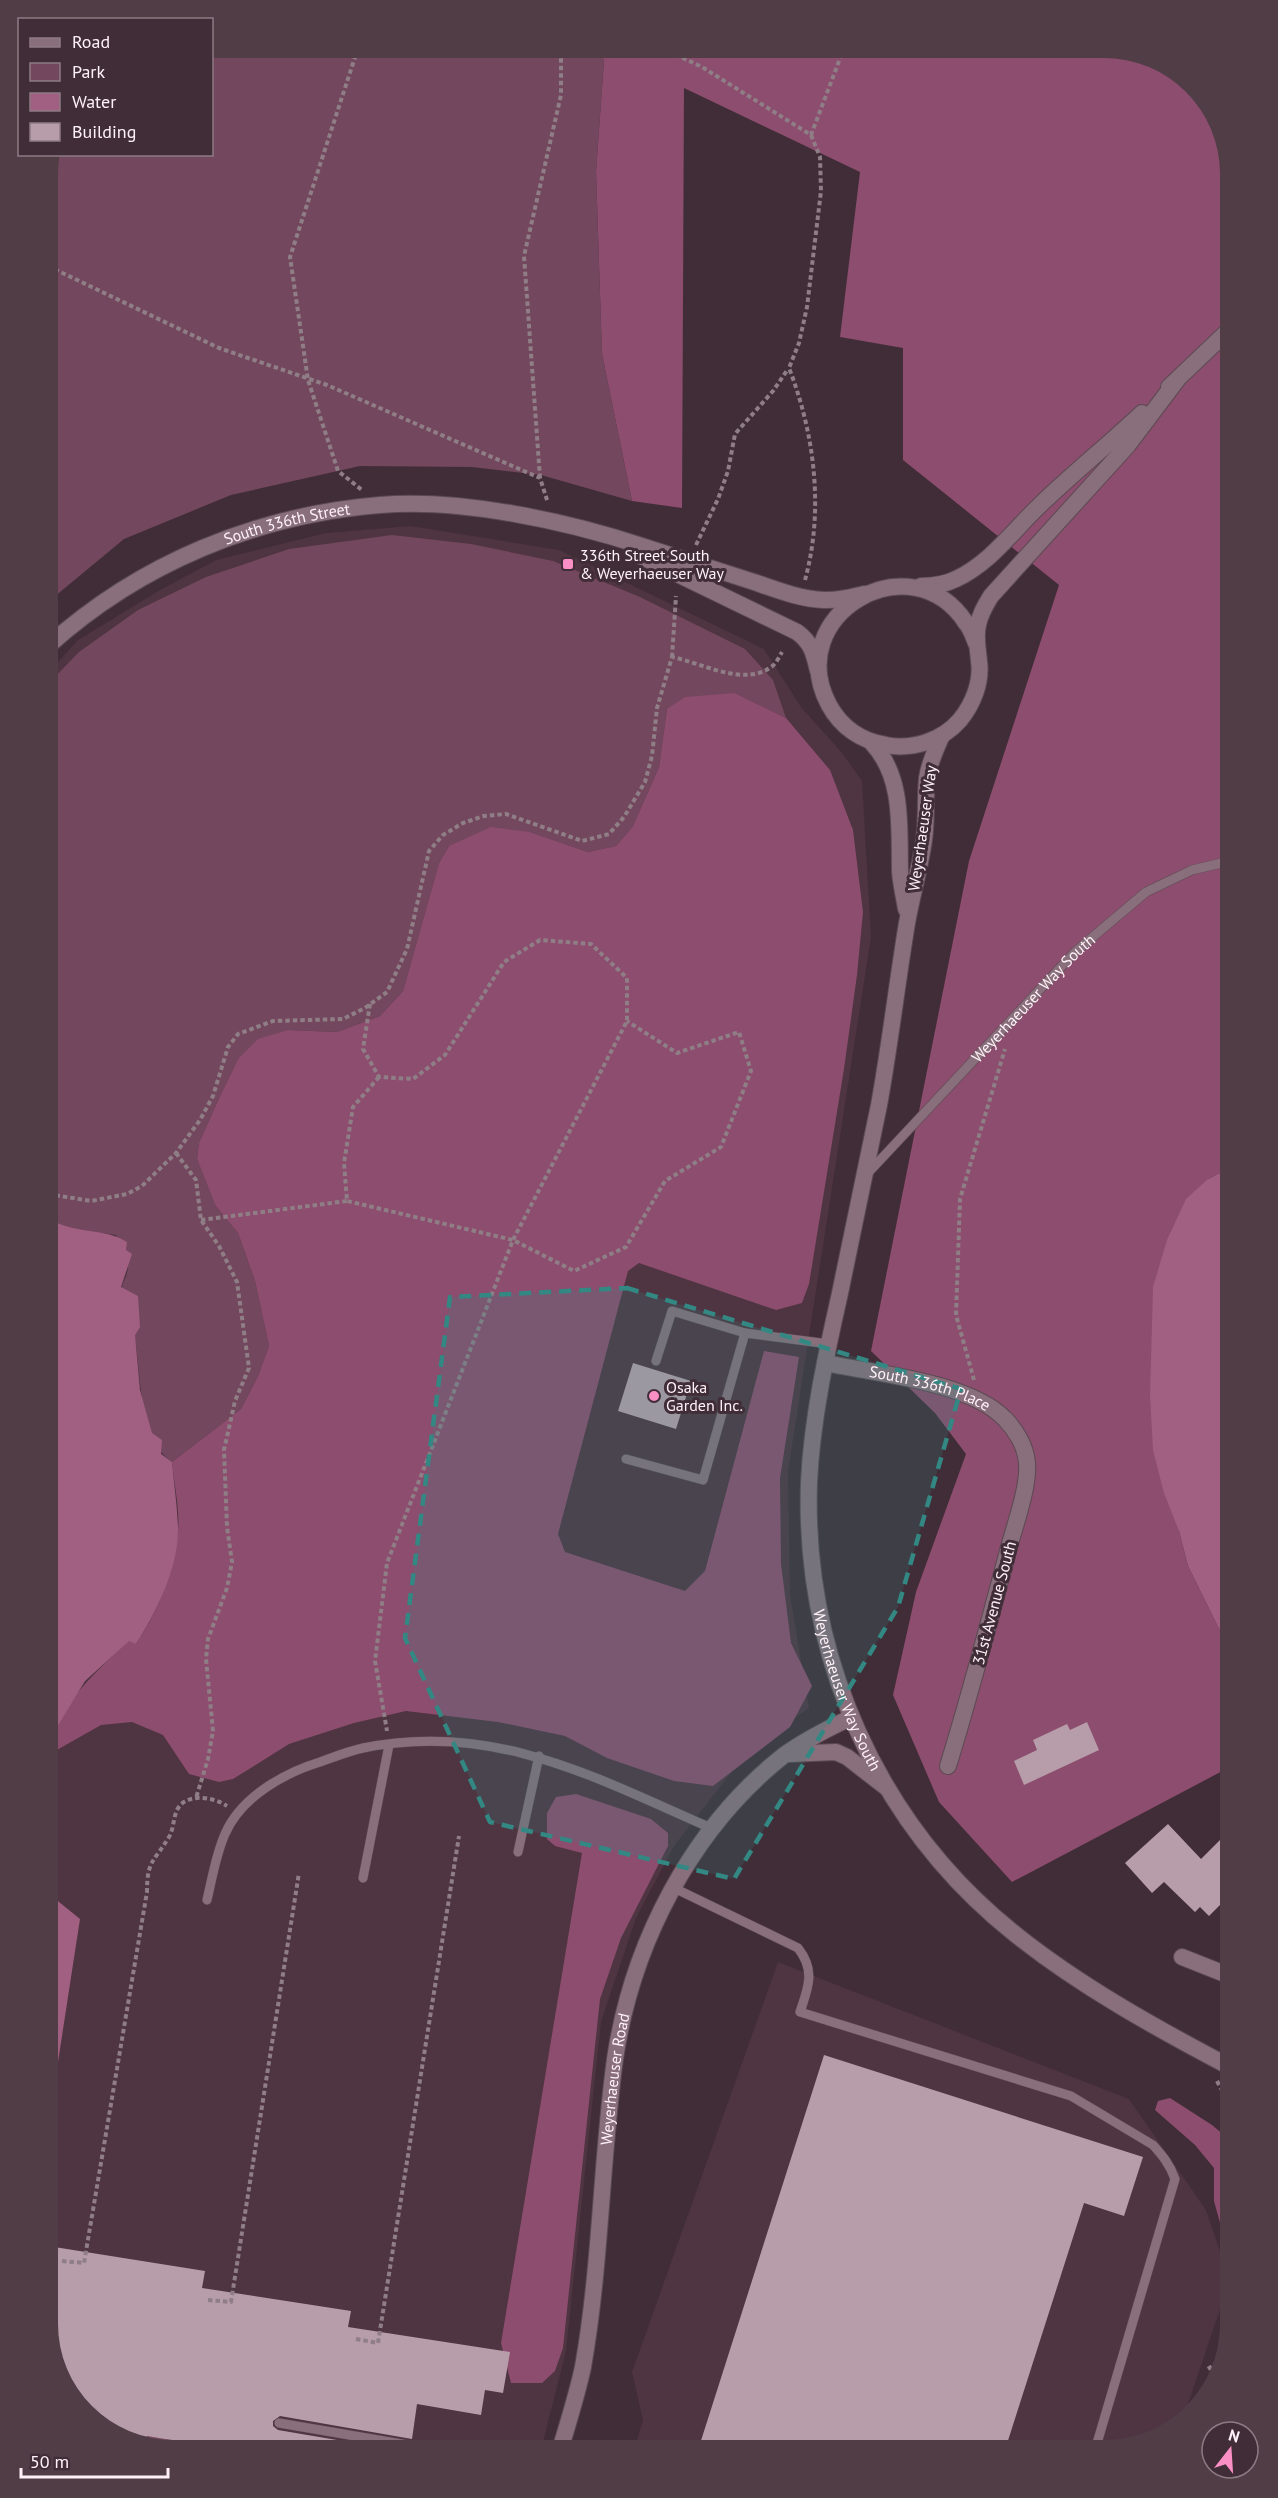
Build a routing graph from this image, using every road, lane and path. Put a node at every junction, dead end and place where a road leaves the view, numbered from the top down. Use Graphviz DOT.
graph roads {
  1 [pos="355,58"];
  2 [pos="561,58"];
  3 [pos="685,59"];
  4 [pos="840,59"];
  5 [pos="811,135"];
  6 [pos="59,271"];
  7 [pos="1220,339"];
  8 [pos="789,368"];
  9 [pos="309,380"];
  10 [pos="1177,380"];
  11 [pos="540,478"];
  12 [pos="381,504"];
  13 [pos="555,524"];
  14 [pos="695,546"];
  15 [pos="804,584"];
  16 [pos="911,587"];
  17 [pos="864,594"];
  18 [pos="676,596"];
  19 [pos="59,637"];
  20 [pos="976,643"];
  21 [pos="782,652"];
  22 [pos="672,657"];
  23 [pos="818,671"];
  24 [pos="942,735"];
  25 [pos="872,743"];
  26 [pos="1220,863"];
  27 [pos="908,919"];
  28 [pos="370,1004"];
  29 [pos="1013,1019"];
  30 [pos="627,1021"];
  31 [pos="379,1077"];
  32 [pos="176,1153"];
  33 [pos="864,1178"];
  34 [pos="59,1196"];
  35 [pos="347,1201"];
  36 [pos="201,1220"];
  37 [pos="513,1240"];
  38 [pos="745,1333"];
  39 [pos="829,1344"];
  40 [pos="656,1361"];
  41 [pos="825,1363"];
  42 [pos="980,1400"];
  43 [pos="1020,1439"];
  44 [pos="626,1459"];
  45 [pos="850,1718"];
  46 [pos="389,1745"];
  47 [pos="785,1755"];
  48 [pos="539,1756"];
  49 [pos="948,1766"];
  50 [pos="887,1788"];
  51 [pos="196,1798"];
  52 [pos="238,1814"];
  53 [pos="711,1828"];
  54 [pos="459,1836"];
  55 [pos="518,1852"];
  56 [pos="299,1873"];
  57 [pos="363,1878"];
  58 [pos="674,1888"];
  59 [pos="207,1900"];
  60 [pos="1182,1957"];
  61 [pos="1220,1972"];
  62 [pos="1200,2051"];
  63 [pos="1220,2062"];
  64 [pos="1220,2070"];
  65 [pos="62,2261"];
  66 [pos="208,2300"];
  67 [pos="356,2340"];
  68 [pos="279,2423"];
  69 [pos="374,2439"];
  70 [pos="563,2439"];
  71 [pos="1098,2440"];
  1 -- 9 [label="path"];
  2 -- 11 [label="path"];
  3 -- 5 [label="path"];
  4 -- 5 [label="path"];
  5 -- 8 [label="path"];
  6 -- 9 [label="path"];
  7 -- 10 [label="street"];
  8 -- 14 [label="path"];
  8 -- 15 [label="path"];
  9 -- 11 [label="path"];
  9 -- 12 [label="path"];
  10 -- 16 [label="street"];
  10 -- 20 [label="street"];
  11 -- 13 [label="path"];
  12 -- 13 [label="street, South 336th Street"];
  12 -- 19 [label="street, South 336th Street"];
  13 -- 17 [label="street, South 336th Street"];
  13 -- 23 [label="street, South 336th Street"];
  16 -- 17 [label="street"];
  16 -- 20 [label="street"];
  17 -- 23 [label="street"];
  18 -- 22 [label="path"];
  20 -- 24 [label="street"];
  21 -- 22 [label="path"];
  22 -- 28 [label="path"];
  23 -- 25 [label="street"];
  24 -- 25 [label="street"];
  24 -- 27 [label="street, Weyerhaeuser Way"];
  25 -- 27 [label="street, Weyerhaeuser Way"];
  26 -- 29 [label="lane, Weyerhaeuser Way South"];
  27 -- 33 [label="street, Weyerhaeuser Way South"];
  28 -- 31 [label="path"];
  28 -- 32 [label="path"];
  29 -- 33 [label="lane, Weyerhaeuser Way South"];
  29 -- 42 [label="path"];
  30 -- 31 [label="path"];
  30 -- 37 [label="path"];
  30 -- 37 [label="path"];
  31 -- 35 [label="path"];
  32 -- 34 [label="path"];
  32 -- 36 [label="path"];
  33 -- 39 [label="street, Weyerhaeuser Way South"];
  35 -- 36 [label="path"];
  35 -- 37 [label="path"];
  36 -- 51 [label="path"];
  37 -- 46 [label="path"];
  38 -- 39 [label="lane"];
  38 -- 40 [label="lane"];
  38 -- 44 [label="lane"];
  39 -- 41 [label="street, Weyerhaeuser Way South"];
  41 -- 42 [label="street, South 336th Place"];
  41 -- 45 [label="street, Weyerhaeuser Way South"];
  42 -- 43 [label="street, South 336th Place"];
  43 -- 49 [label="street, 31st Avenue South"];
  45 -- 47 [label="street, Weyerhaeuser Road"];
  45 -- 50 [label="street, Weyerhaeuser Way South"];
  46 -- 48 [label="lane"];
  46 -- 52 [label="lane"];
  46 -- 57 [label="lane"];
  47 -- 50 [label="street"];
  47 -- 53 [label="street, Weyerhaeuser Road"];
  48 -- 53 [label="lane"];
  48 -- 55 [label="lane"];
  50 -- 62 [label="street, Weyerhaeuser Way South"];
  51 -- 52 [label="path"];
  51 -- 65 [label="path"];
  52 -- 59 [label="lane"];
  53 -- 58 [label="street, Weyerhaeuser Road"];
  54 -- 67 [label="path"];
  56 -- 66 [label="path"];
  58 -- 70 [label="street, Weyerhaeuser Road"];
  58 -- 71 [label="lane"];
  60 -- 61 [label="street"];
  62 -- 63 [label="street, Weyerhaeuser Way South"];
  62 -- 64 [label="street, Weyerhaeuser Way South"];
  68 -- 69 [label="lane"];
}
